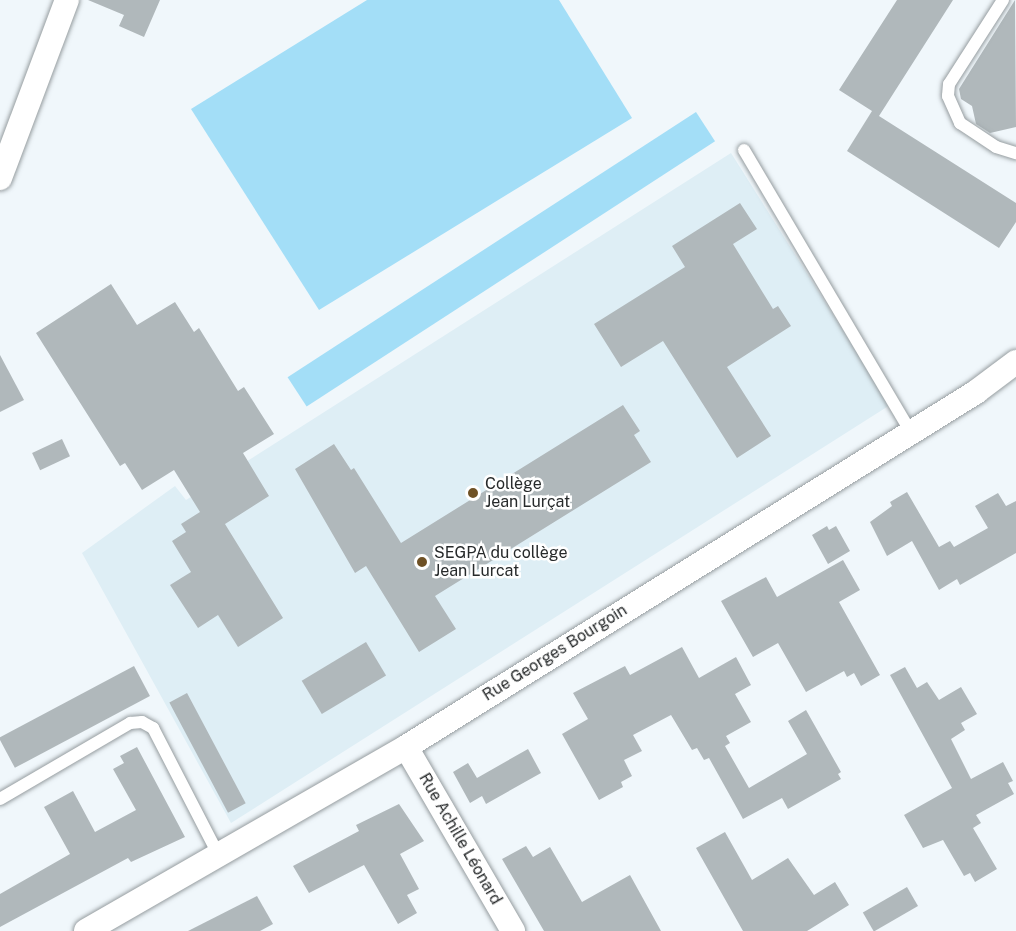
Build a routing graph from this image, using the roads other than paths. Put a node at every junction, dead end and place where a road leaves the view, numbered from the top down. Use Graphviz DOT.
graph roads {
  1 [pos="68,0"];
  2 [pos="1003,0"];
  3 [pos="744,150"];
  4 [pos="1016,153"];
  5 [pos="0,178"];
  6 [pos="1016,362"];
  7 [pos="911,432"];
  8 [pos="406,747"];
  9 [pos="0,799"];
  10 [pos="219,856"];
  11 [pos="86,931"];
  12 [pos="513,931"];
  1 -- 5 [label="street"];
  2 -- 4 [label="lane"];
  3 -- 7 [label="lane"];
  6 -- 7 [label="street, Rue Georges Bourgoin"];
  7 -- 8 [label="street, Rue Georges Bourgoin"];
  8 -- 10 [label="street, Rue Georges Bourgoin"];
  8 -- 12 [label="street, Rue Achille Léonard"];
  9 -- 10 [label="lane"];
  10 -- 11 [label="street, Rue Georges Bourgoin"];
}
